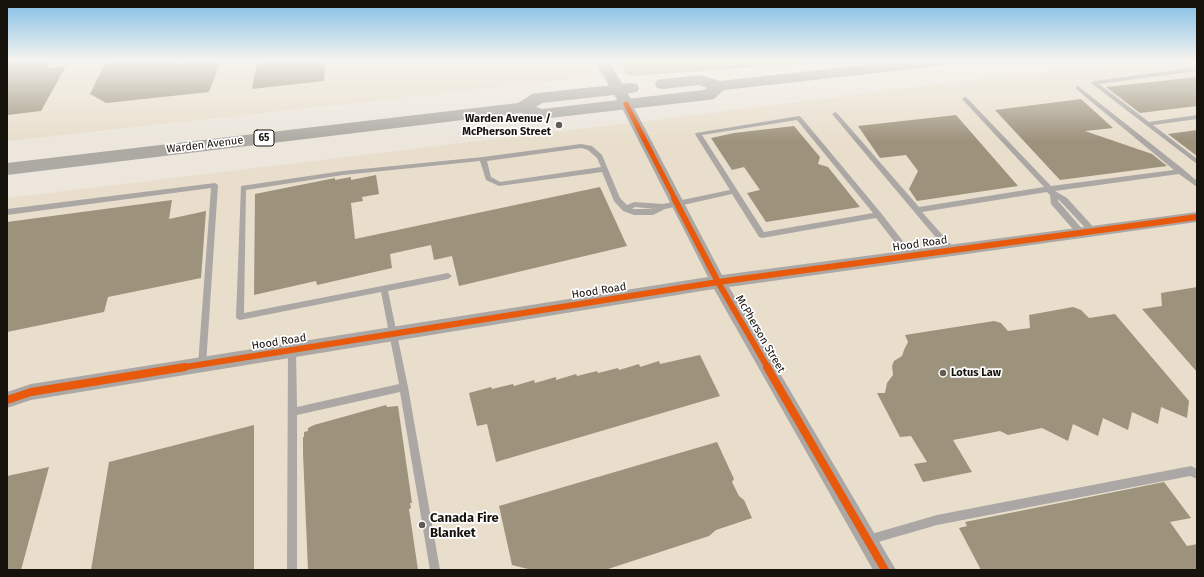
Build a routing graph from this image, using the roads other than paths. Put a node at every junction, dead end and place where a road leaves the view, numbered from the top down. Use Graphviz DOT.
graph roads {
  1 [pos="617,88"];
  2 [pos="717,88"];
  3 [pos="1078,88"];
  4 [pos="1100,88"];
  5 [pos="622,97"];
  6 [pos="965,99"];
  7 [pos="835,114"];
  8 [pos="1197,117"];
  9 [pos="1147,124"];
  10 [pos="483,159"];
  11 [pos="1197,162"];
  12 [pos="7,168"];
  13 [pos="605,169"];
  14 [pos="1181,171"];
  15 [pos="1197,185"];
  16 [pos="734,191"];
  17 [pos="1051,192"];
  18 [pos="670,205"];
  19 [pos="917,210"];
  20 [pos="7,212"];
  21 [pos="878,215"];
  22 [pos="1197,217"];
  23 [pos="1087,232"];
  24 [pos="951,250"];
  25 [pos="910,256"];
  26 [pos="448,276"];
  27 [pos="718,282"];
  28 [pos="384,289"];
  29 [pos="393,334"];
  30 [pos="292,351"];
  31 [pos="202,365"];
  32 [pos="404,387"];
  33 [pos="7,400"];
  34 [pos="292,412"];
  35 [pos="1197,474"];
  36 [pos="868,540"];
  37 [pos="292,570"];
  38 [pos="435,570"];
  39 [pos="885,570"];
  1 -- 5 [label="street"];
  2 -- 5 [label="main road, Warden Avenue / 65"];
  3 -- 14 [label="lane"];
  4 -- 9 [label="lane"];
  5 -- 12 [label="main road, Warden Avenue / 65"];
  5 -- 18 [label="street, McPherson Street"];
  6 -- 17 [label="lane"];
  7 -- 19 [label="lane"];
  8 -- 9 [label="lane"];
  9 -- 11 [label="lane"];
  10 -- 13 [label="lane"];
  10 -- 13 [label="lane"];
  10 -- 28 [label="lane"];
  13 -- 18 [label="lane"];
  14 -- 15 [label="lane"];
  14 -- 17 [label="lane"];
  16 -- 18 [label="lane"];
  16 -- 21 [label="lane"];
  16 -- 21 [label="lane"];
  17 -- 19 [label="lane"];
  17 -- 23 [label="lane"];
  17 -- 23 [label="lane"];
  18 -- 27 [label="street, McPherson Street"];
  19 -- 24 [label="lane"];
  20 -- 31 [label="lane"];
  21 -- 25 [label="lane"];
  22 -- 23 [label="street, Hood Road"];
  23 -- 24 [label="street, Hood Road"];
  24 -- 25 [label="street, Hood Road"];
  25 -- 27 [label="street, Hood Road"];
  26 -- 28 [label="lane"];
  27 -- 29 [label="street, Hood Road"];
  27 -- 36 [label="street, McPherson Street"];
  28 -- 29 [label="lane"];
  29 -- 30 [label="street, Hood Road"];
  29 -- 32 [label="lane"];
  30 -- 31 [label="street, Hood Road"];
  30 -- 34 [label="lane"];
  31 -- 33 [label="street, Hood Road"];
  32 -- 34 [label="lane"];
  32 -- 38 [label="lane"];
  34 -- 37 [label="lane"];
  35 -- 36 [label="lane"];
  36 -- 39 [label="street, McPherson Street"];
}
